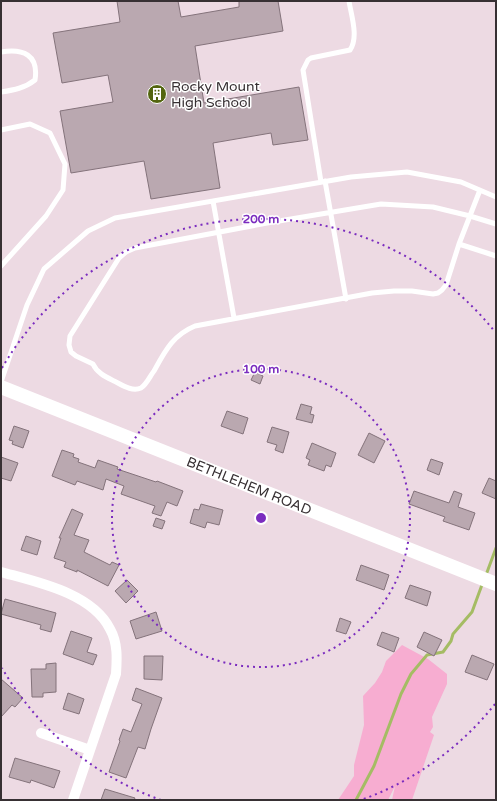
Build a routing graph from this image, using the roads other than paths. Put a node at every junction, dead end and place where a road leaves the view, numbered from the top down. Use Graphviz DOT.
graph roads {
  1 [pos="349,1"];
  2 [pos="1,52"];
  3 [pos="1,92"];
  4 [pos="1,130"];
  5 [pos="323,182"];
  6 [pos="480,190"];
  7 [pos="496,197"];
  8 [pos="212,201"];
  9 [pos="330,212"];
  10 [pos="470,216"];
  11 [pos="496,224"];
  12 [pos="218,232"];
  13 [pos="459,244"];
  14 [pos="496,256"];
  15 [pos="1,266"];
  16 [pos="346,298"];
  17 [pos="234,318"];
  18 [pos="1,382"];
  19 [pos="1,387"];
  20 [pos="1,572"];
  21 [pos="496,584"];
  22 [pos="41,733"];
  23 [pos="90,750"];
  24 [pos="73,800"];
  1 -- 5 [label="lane"];
  2 -- 3 [label="lane"];
  4 -- 15 [label="lane"];
  5 -- 6 [label="lane"];
  5 -- 8 [label="lane"];
  5 -- 9 [label="lane"];
  6 -- 7 [label="lane"];
  6 -- 10 [label="lane"];
  8 -- 12 [label="lane"];
  8 -- 18 [label="lane"];
  9 -- 10 [label="lane"];
  9 -- 12 [label="lane"];
  9 -- 16 [label="lane"];
  10 -- 11 [label="lane"];
  10 -- 13 [label="lane"];
  12 -- 17 [label="lane"];
  12 -- 17 [label="lane"];
  13 -- 14 [label="lane"];
  13 -- 16 [label="lane"];
  16 -- 17 [label="lane"];
  19 -- 21 [label="main road, BETHLEHEM ROAD"];
  20 -- 23 [label="street"];
  22 -- 23 [label="street"];
  23 -- 24 [label="street"];
}
